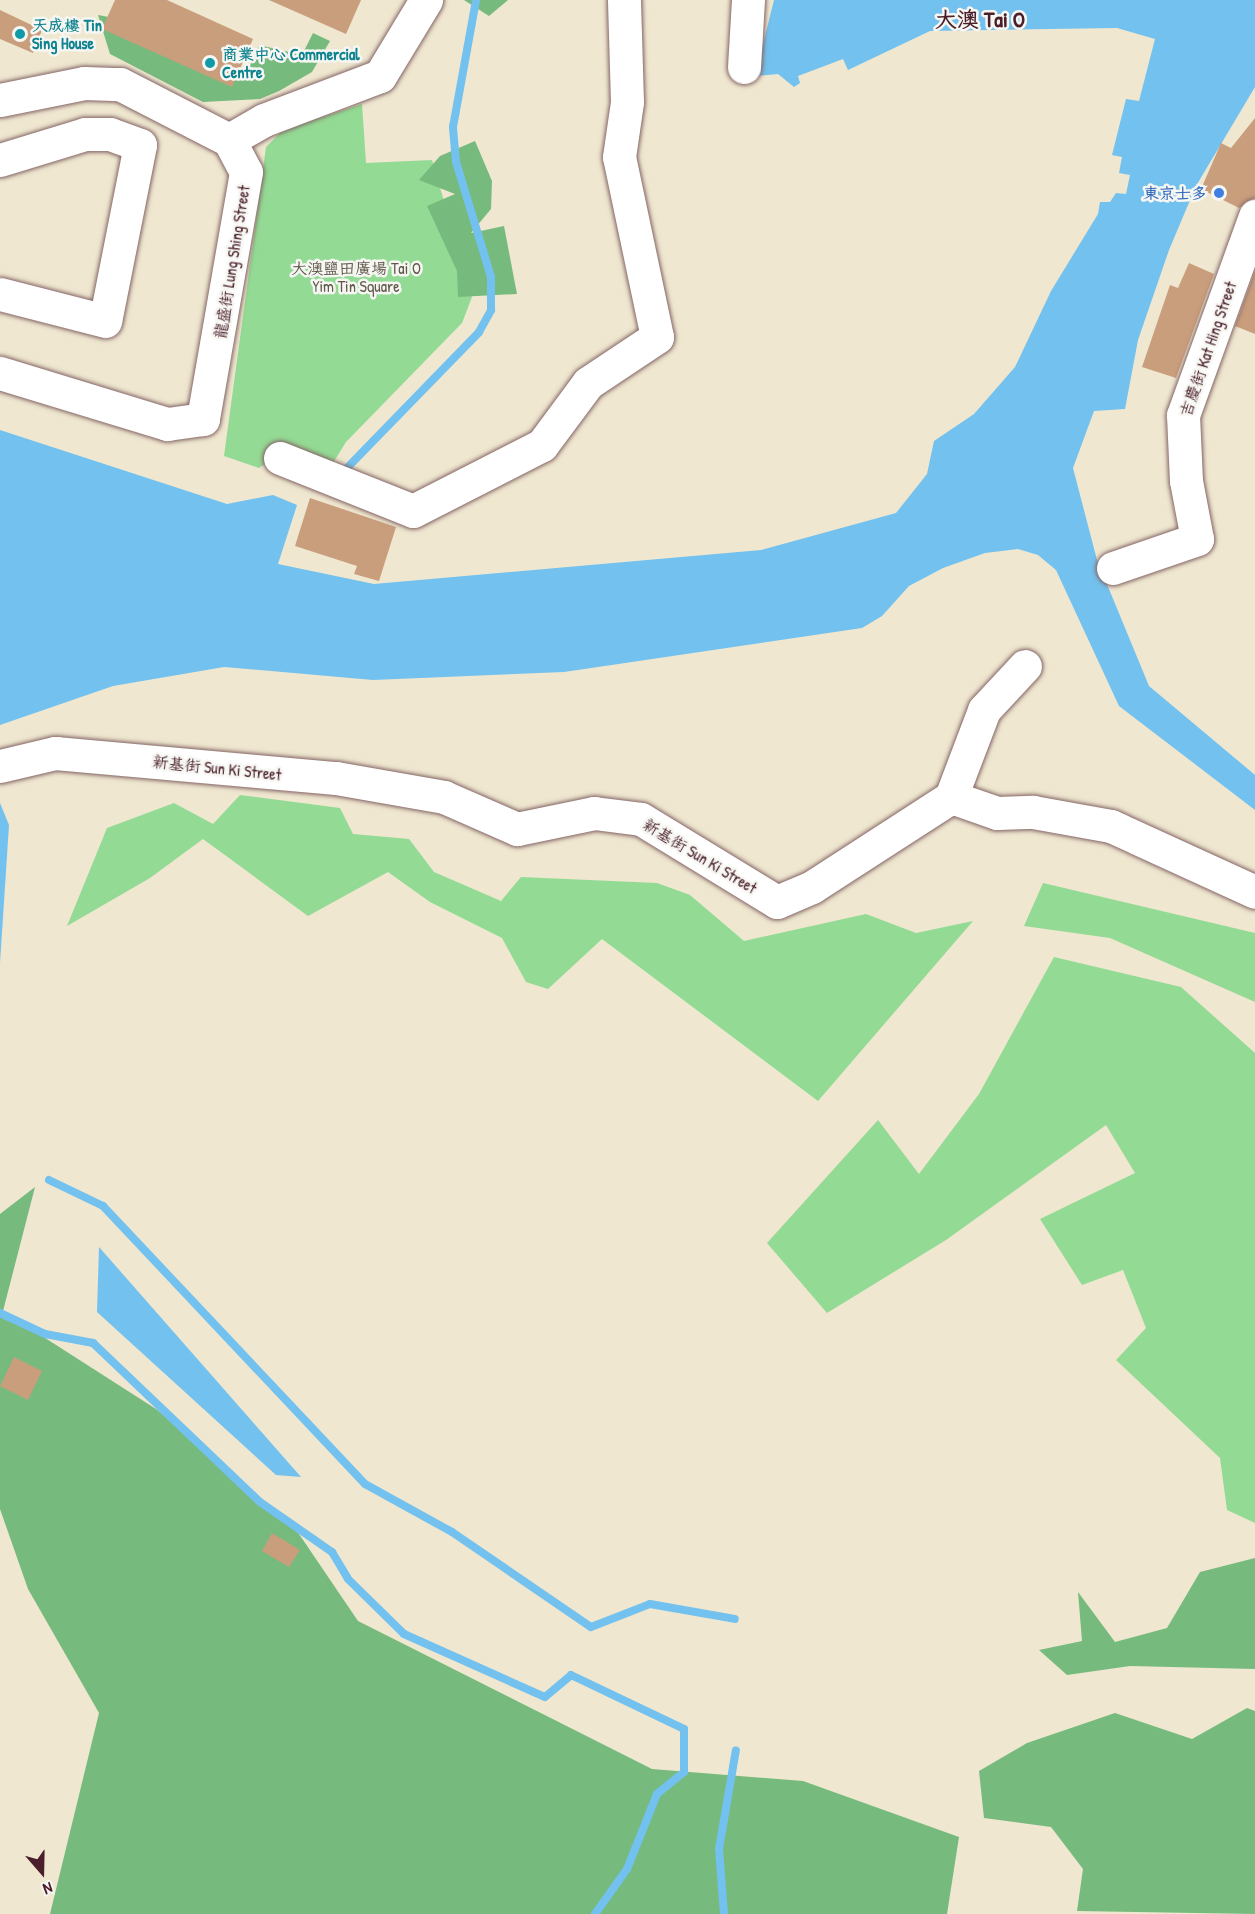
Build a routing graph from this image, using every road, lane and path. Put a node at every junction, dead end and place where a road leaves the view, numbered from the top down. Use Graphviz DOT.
graph roads {
  1 [pos="426,0"];
  2 [pos="624,0"];
  3 [pos="748,0"];
  4 [pos="744,68"];
  5 [pos="0,100"];
  6 [pos="229,140"];
  7 [pos="0,160"];
  8 [pos="1255,216"];
  9 [pos="0,294"];
  10 [pos="0,373"];
  11 [pos="280,458"];
  12 [pos="1113,568"];
  13 [pos="1025,666"];
  14 [pos="0,766"];
  15 [pos="951,797"];
  16 [pos="1255,892"];
  1 -- 6 [label="street"];
  2 -- 11 [label="street"];
  3 -- 4 [label="street"];
  5 -- 6 [label="street"];
  6 -- 10 [label="street, 龍盛街 Lung Shing Street"];
  7 -- 9 [label="street"];
  8 -- 12 [label="street, 吉慶街 Kat Hing Street"];
  13 -- 15 [label="street"];
  14 -- 15 [label="street, 新基街 Sun Ki Street"];
  15 -- 16 [label="street"];
}
